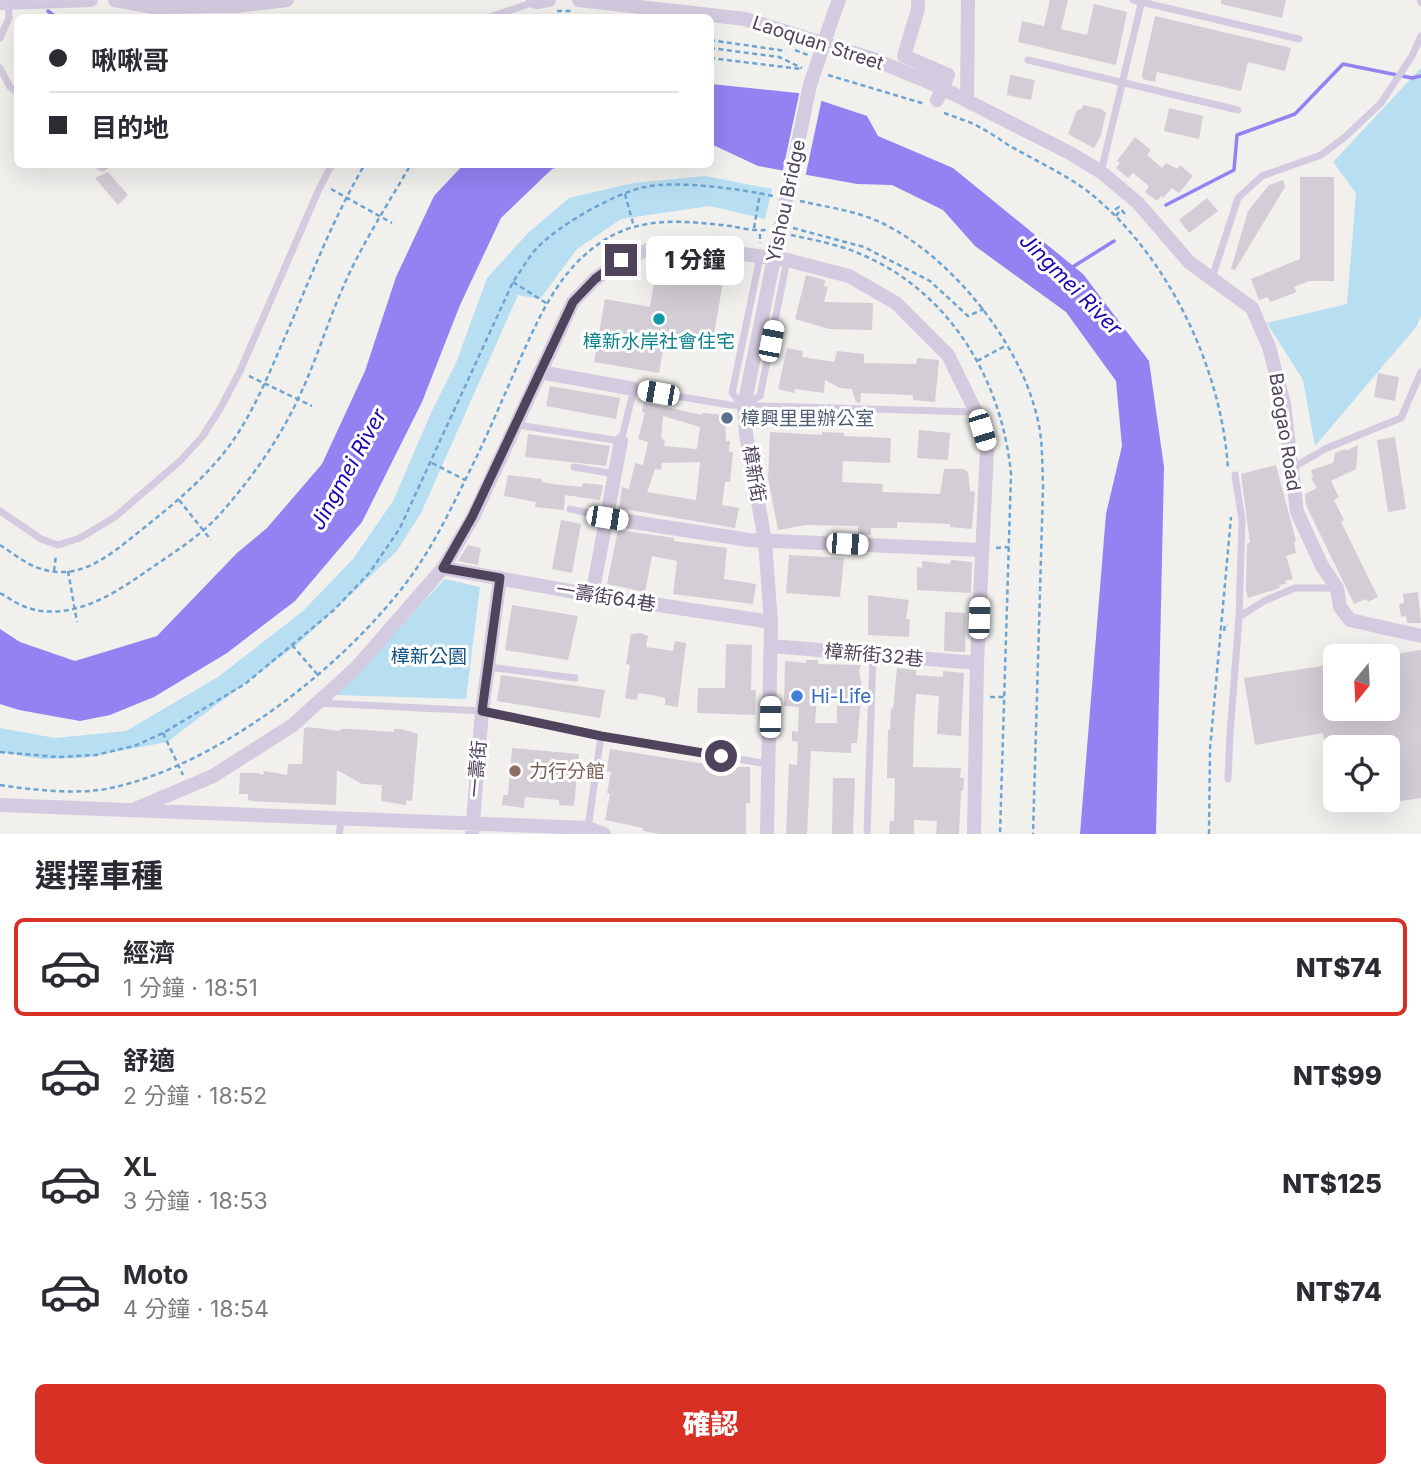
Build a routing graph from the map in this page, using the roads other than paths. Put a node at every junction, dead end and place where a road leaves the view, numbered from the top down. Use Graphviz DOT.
graph roads {
  1 [pos="91,0"];
  2 [pos="115,0"];
  3 [pos="287,0"];
  4 [pos="918,0"];
  5 [pos="968,0"];
  6 [pos="1133,0"];
  7 [pos="1142,1"];
  8 [pos="4,2"];
  9 [pos="542,3"];
  10 [pos="578,5"];
  11 [pos="836,7"];
  12 [pos="235,12"];
  13 [pos="501,14"];
  14 [pos="686,14"];
  15 [pos="714,16"];
  16 [pos="1421,36"];
  17 [pos="0,38"];
  18 [pos="1299,39"];
  19 [pos="1028,60"];
  20 [pos="0,68"];
  21 [pos="1122,82"];
  22 [pos="14,90"];
  23 [pos="940,94"];
  24 [pos="967,100"];
  25 [pos="1238,110"];
  26 [pos="330,168"];
  27 [pos="1101,172"];
  28 [pos="760,257"];
  29 [pos="787,260"];
  30 [pos="1212,278"];
  31 [pos="540,372"];
  32 [pos="1421,372"];
  33 [pos="634,389"];
  34 [pos="744,406"];
  35 [pos="976,412"];
  36 [pos="517,425"];
  37 [pos="621,441"];
  38 [pos="574,467"];
  39 [pos="1292,468"];
  40 [pos="615,474"];
  41 [pos="1232,474"];
  42 [pos="570,509"];
  43 [pos="0,511"];
  44 [pos="607,518"];
  45 [pos="765,541"];
  46 [pos="982,550"];
  47 [pos="443,568"];
  48 [pos="500,578"];
  49 [pos="1337,588"];
  50 [pos="592,595"];
  51 [pos="1240,617"];
  52 [pos="771,622"];
  53 [pos="1421,636"];
  54 [pos="771,646"];
  55 [pos="873,656"];
  56 [pos="977,663"];
  57 [pos="489,667"];
  58 [pos="575,678"];
  59 [pos="318,703"];
  60 [pos="482,711"];
  61 [pos="601,736"];
  62 [pos="769,764"];
  63 [pos="1228,779"];
  64 [pos="0,805"];
  65 [pos="128,810"];
  66 [pos="342,818"];
  67 [pos="472,828"];
  68 [pos="588,828"];
  69 [pos="340,834"];
  70 [pos="604,834"];
  71 [pos="766,834"];
  72 [pos="867,834"];
  73 [pos="974,834"];
  1 -- 8 [label="street"];
  2 -- 12 [label="street"];
  3 -- 12 [label="street"];
  4 -- 23 [label="street"];
  5 -- 24 [label="street"];
  6 -- 7 [label="lane"];
  7 -- 18 [label="lane"];
  7 -- 21 [label="lane"];
  8 -- 17 [label="lane"];
  9 -- 13 [label="lane"];
  10 -- 14 [label="street, Laoquan Street"];
  11 -- 34 [label="street, Yishou Bridge, bridge"];
  15 -- 23 [label="street, Laoquan Street"];
  16 -- 30 [label="lane"];
  19 -- 21 [label="lane"];
  20 -- 22 [label="lane"];
  21 -- 25 [label="lane"];
  21 -- 27 [label="lane"];
  23 -- 24 [label="street, Laoquan Street"];
  24 -- 27 [label="street, Baogao Road"];
  26 -- 43 [label="lane"];
  27 -- 30 [label="street, Baogao Road"];
  28 -- 29 [label="street"];
  28 -- 31 [label="street"];
  28 -- 34 [label="lane, 樟新街"];
  29 -- 34 [label="lane"];
  29 -- 35 [label="street"];
  30 -- 39 [label="street, Baogao Road"];
  31 -- 33 [label="street"];
  31 -- 36 [label="street"];
  32 -- 39 [label="lane"];
  33 -- 34 [label="lane"];
  33 -- 37 [label="lane"];
  34 -- 35 [label="lane"];
  34 -- 45 [label="street, 樟新街"];
  35 -- 46 [label="street"];
  36 -- 37 [label="lane"];
  36 -- 47 [label="street"];
  37 -- 40 [label="street"];
  38 -- 40 [label="lane"];
  39 -- 49 [label="street, Baogao Road"];
  40 -- 44 [label="street"];
  41 -- 51 [label="lane"];
  42 -- 44 [label="lane"];
  44 -- 45 [label="street"];
  44 -- 50 [label="street"];
  45 -- 46 [label="street"];
  45 -- 52 [label="street, 樟新街"];
  46 -- 56 [label="street"];
  47 -- 48 [label="street, 一壽街64巷"];
  47 -- 59 [label="street"];
  48 -- 50 [label="street, 一壽街64巷"];
  48 -- 57 [label="street, 一壽街"];
  49 -- 51 [label="lane"];
  49 -- 53 [label="street, Baogao Road"];
  50 -- 52 [label="street, 一壽街64巷"];
  51 -- 63 [label="lane"];
  52 -- 54 [label="street"];
  54 -- 55 [label="street, 樟新街32巷"];
  54 -- 62 [label="street"];
  55 -- 56 [label="street, 樟新街32巷"];
  55 -- 72 [label="lane"];
  56 -- 73 [label="street"];
  57 -- 58 [label="lane"];
  57 -- 60 [label="street, 一壽街"];
  59 -- 60 [label="lane"];
  59 -- 65 [label="street"];
  60 -- 61 [label="lane"];
  60 -- 67 [label="street, 一壽街"];
  61 -- 62 [label="lane"];
  61 -- 68 [label="lane"];
  62 -- 71 [label="street"];
  64 -- 65 [label="street"];
  65 -- 66 [label="street"];
  66 -- 67 [label="street"];
  66 -- 69 [label="lane"];
  67 -- 68 [label="street"];
  68 -- 70 [label="street"];
}
